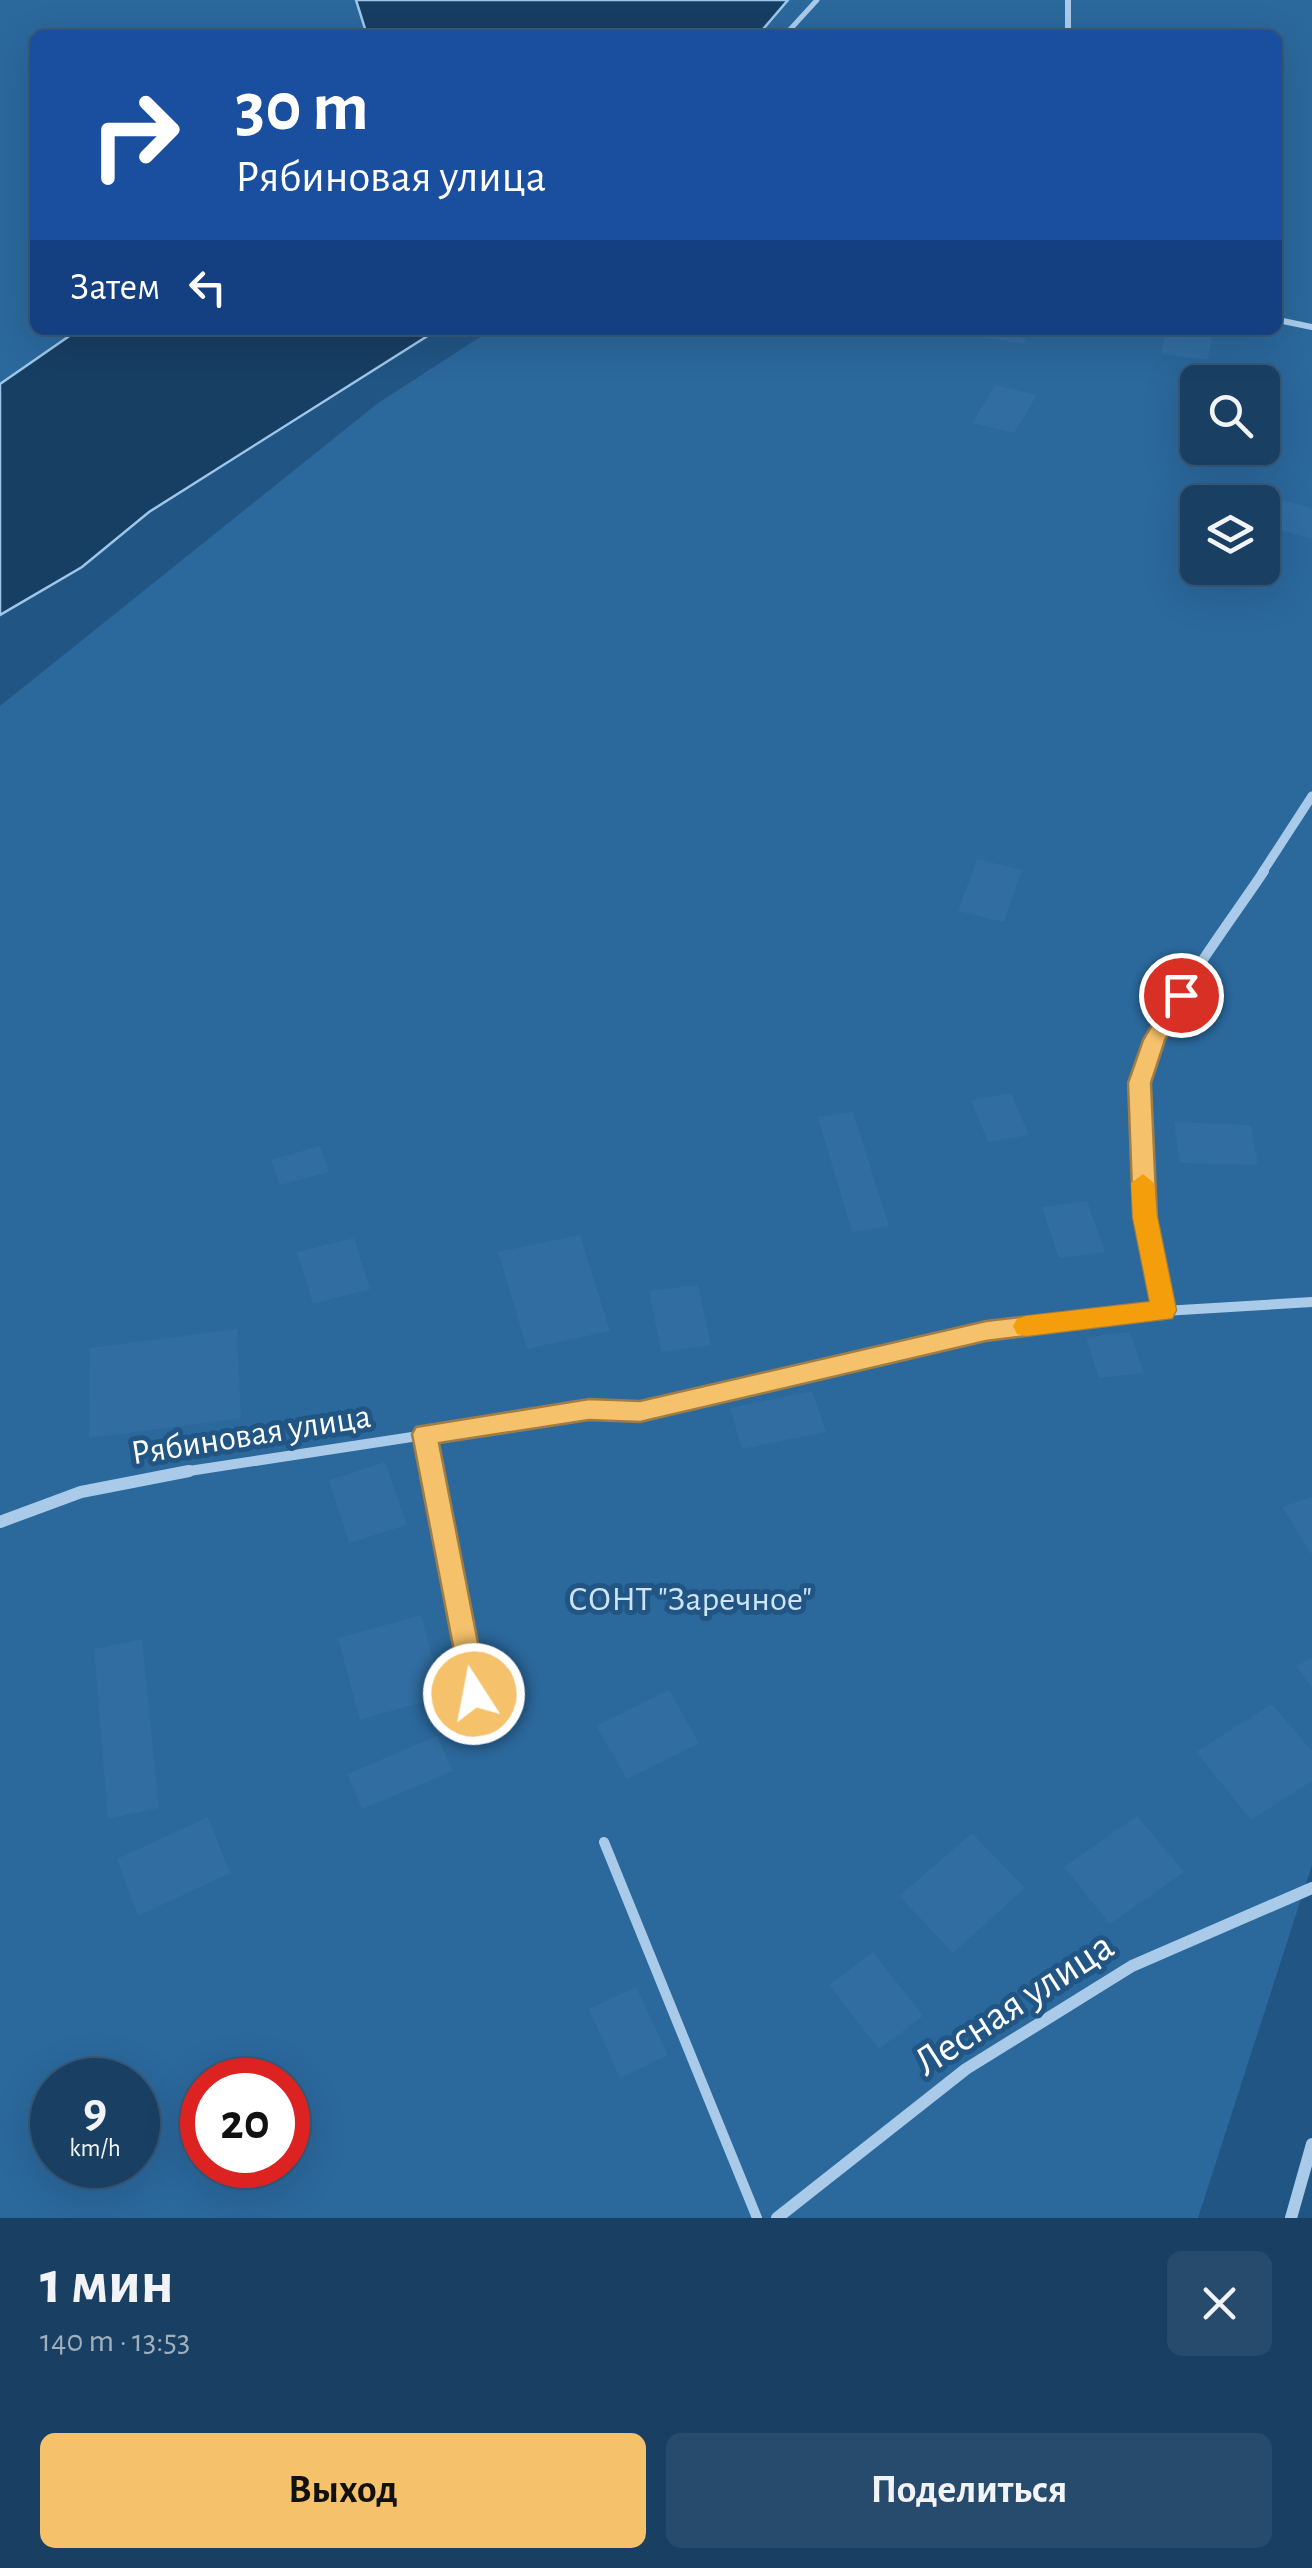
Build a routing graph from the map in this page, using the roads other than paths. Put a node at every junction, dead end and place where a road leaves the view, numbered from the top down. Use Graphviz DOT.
graph roads {
  1 [pos="818,0"];
  2 [pos="1068,0"];
  3 [pos="790,30"];
  4 [pos="1068,30"];
  5 [pos="1282,321"];
  6 [pos="1312,326"];
  7 [pos="1312,796"];
  8 [pos="1312,1302"];
  9 [pos="1164,1310"];
  10 [pos="425,1434"];
  11 [pos="0,1522"];
  12 [pos="474,1694"];
  13 [pos="604,1842"];
  14 [pos="1312,1888"];
  15 [pos="1312,2144"];
  16 [pos="757,2218"];
  17 [pos="777,2218"];
  18 [pos="1291,2218"];
  1 -- 3 [label="lane"];
  2 -- 4 [label="street"];
  5 -- 6 [label="street"];
  7 -- 9 [label="street"];
  8 -- 9 [label="street, Рябиновая улица"];
  9 -- 10 [label="street, Рябиновая улица"];
  10 -- 11 [label="street, Рябиновая улица"];
  10 -- 12 [label="lane"];
  13 -- 16 [label="lane"];
  14 -- 17 [label="street, Лесная улица"];
  15 -- 18 [label="street"];
}
